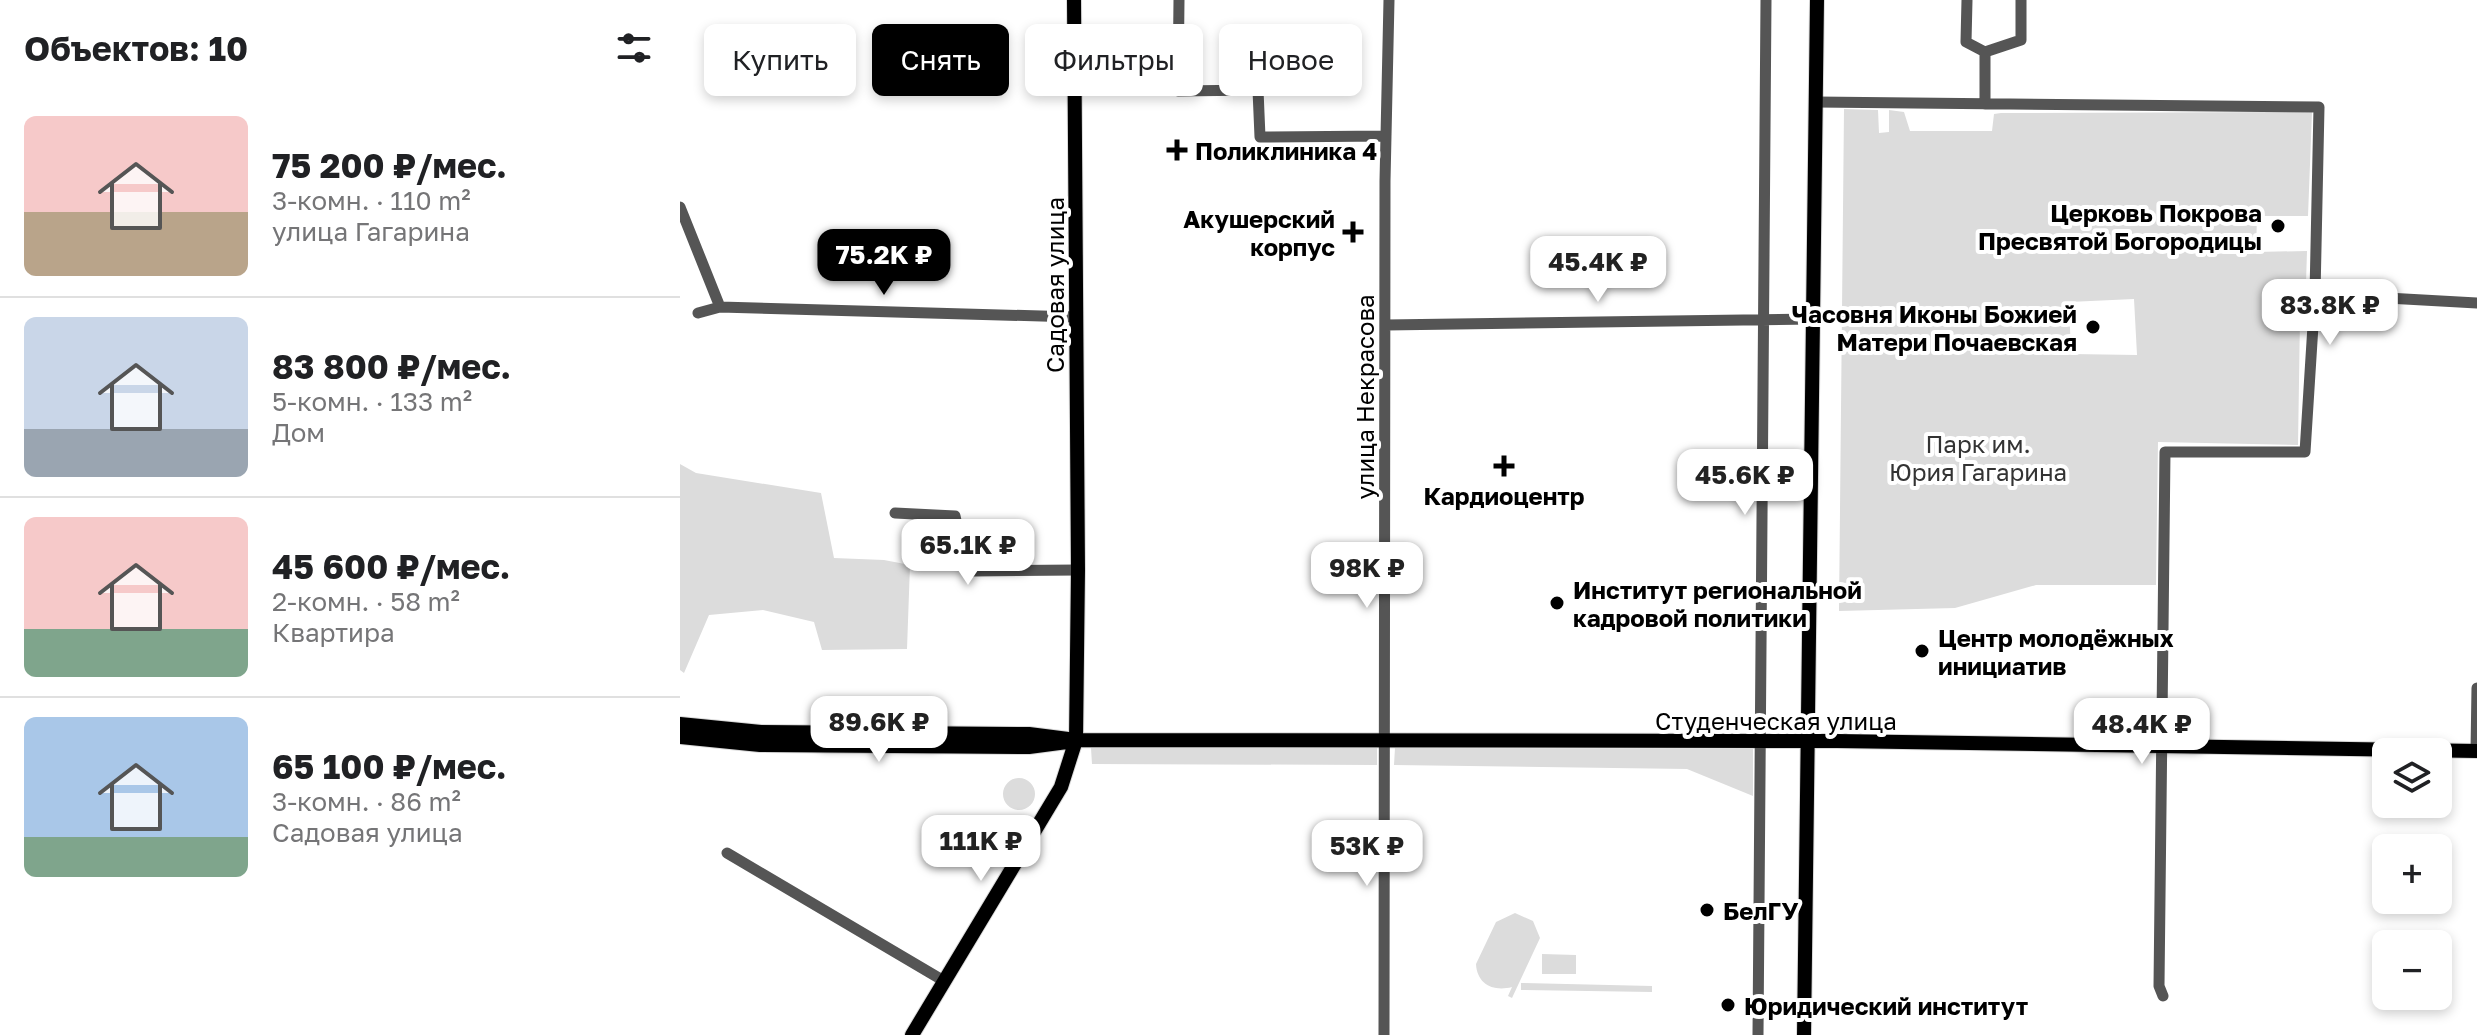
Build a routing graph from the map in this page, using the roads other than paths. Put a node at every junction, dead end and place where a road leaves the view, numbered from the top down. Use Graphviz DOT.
graph roads {
  1 [pos="1074,0"];
  2 [pos="1179,0"];
  3 [pos="1389,0"];
  4 [pos="1766,0"];
  5 [pos="1817,0"];
  6 [pos="1967,0"];
  7 [pos="2021,0"];
  8 [pos="1985,52"];
  9 [pos="1816,102"];
  10 [pos="1985,104"];
  11 [pos="1386,136"];
  12 [pos="680,207"];
  13 [pos="2315,294"];
  14 [pos="2477,303"];
  15 [pos="720,307"];
  16 [pos="698,313"];
  17 [pos="1075,317"];
  18 [pos="1813,319"];
  19 [pos="1764,321"];
  20 [pos="1386,325"];
  21 [pos="895,513"];
  22 [pos="1078,570"];
  23 [pos="2477,688"];
  24 [pos="680,724"];
  25 [pos="2477,730"];
  26 [pos="680,737"];
  27 [pos="1076,740"];
  28 [pos="1384,741"];
  29 [pos="1760,742"];
  30 [pos="1808,742"];
  31 [pos="2160,747"];
  32 [pos="2477,751"];
  33 [pos="727,853"];
  34 [pos="944,981"];
  35 [pos="2163,996"];
  36 [pos="912,1035"];
  37 [pos="1384,1035"];
  38 [pos="1758,1035"];
  39 [pos="1804,1035"];
  1 -- 17 [label="main road, Садовая улица"];
  2 -- 11 [label="street"];
  3 -- 11 [label="street, улица Некрасова"];
  4 -- 19 [label="street"];
  5 -- 9 [label="main road"];
  6 -- 8 [label="street"];
  7 -- 8 [label="street"];
  8 -- 10 [label="street"];
  9 -- 10 [label="street"];
  9 -- 18 [label="main road"];
  10 -- 13 [label="street"];
  11 -- 20 [label="street, улица Некрасова"];
  12 -- 15 [label="street"];
  13 -- 14 [label="street"];
  13 -- 31 [label="street"];
  15 -- 16 [label="street"];
  15 -- 17 [label="street"];
  17 -- 22 [label="main road, Садовая улица"];
  18 -- 19 [label="street"];
  18 -- 30 [label="main road"];
  19 -- 20 [label="street"];
  19 -- 29 [label="street"];
  20 -- 28 [label="street, улица Некрасова"];
  21 -- 22 [label="street"];
  22 -- 27 [label="main road, Садовая улица"];
  23 -- 25 [label="street"];
  24 -- 27 [label="main road, Студенческая улица"];
  25 -- 32 [label="street"];
  26 -- 27 [label="main road, Студенческая улица"];
  27 -- 28 [label="main road, Студенческая улица"];
  27 -- 34 [label="main road, Садовая улица"];
  28 -- 29 [label="main road, Студенческая улица"];
  28 -- 37 [label="street, улица Некрасова"];
  29 -- 30 [label="main road, Студенческая улица"];
  29 -- 38 [label="street"];
  30 -- 31 [label="main road, Студенческая улица"];
  30 -- 39 [label="main road"];
  31 -- 32 [label="main road, Студенческая улица"];
  31 -- 35 [label="street"];
  33 -- 34 [label="street"];
  34 -- 36 [label="main road, Садовая улица"];
}
